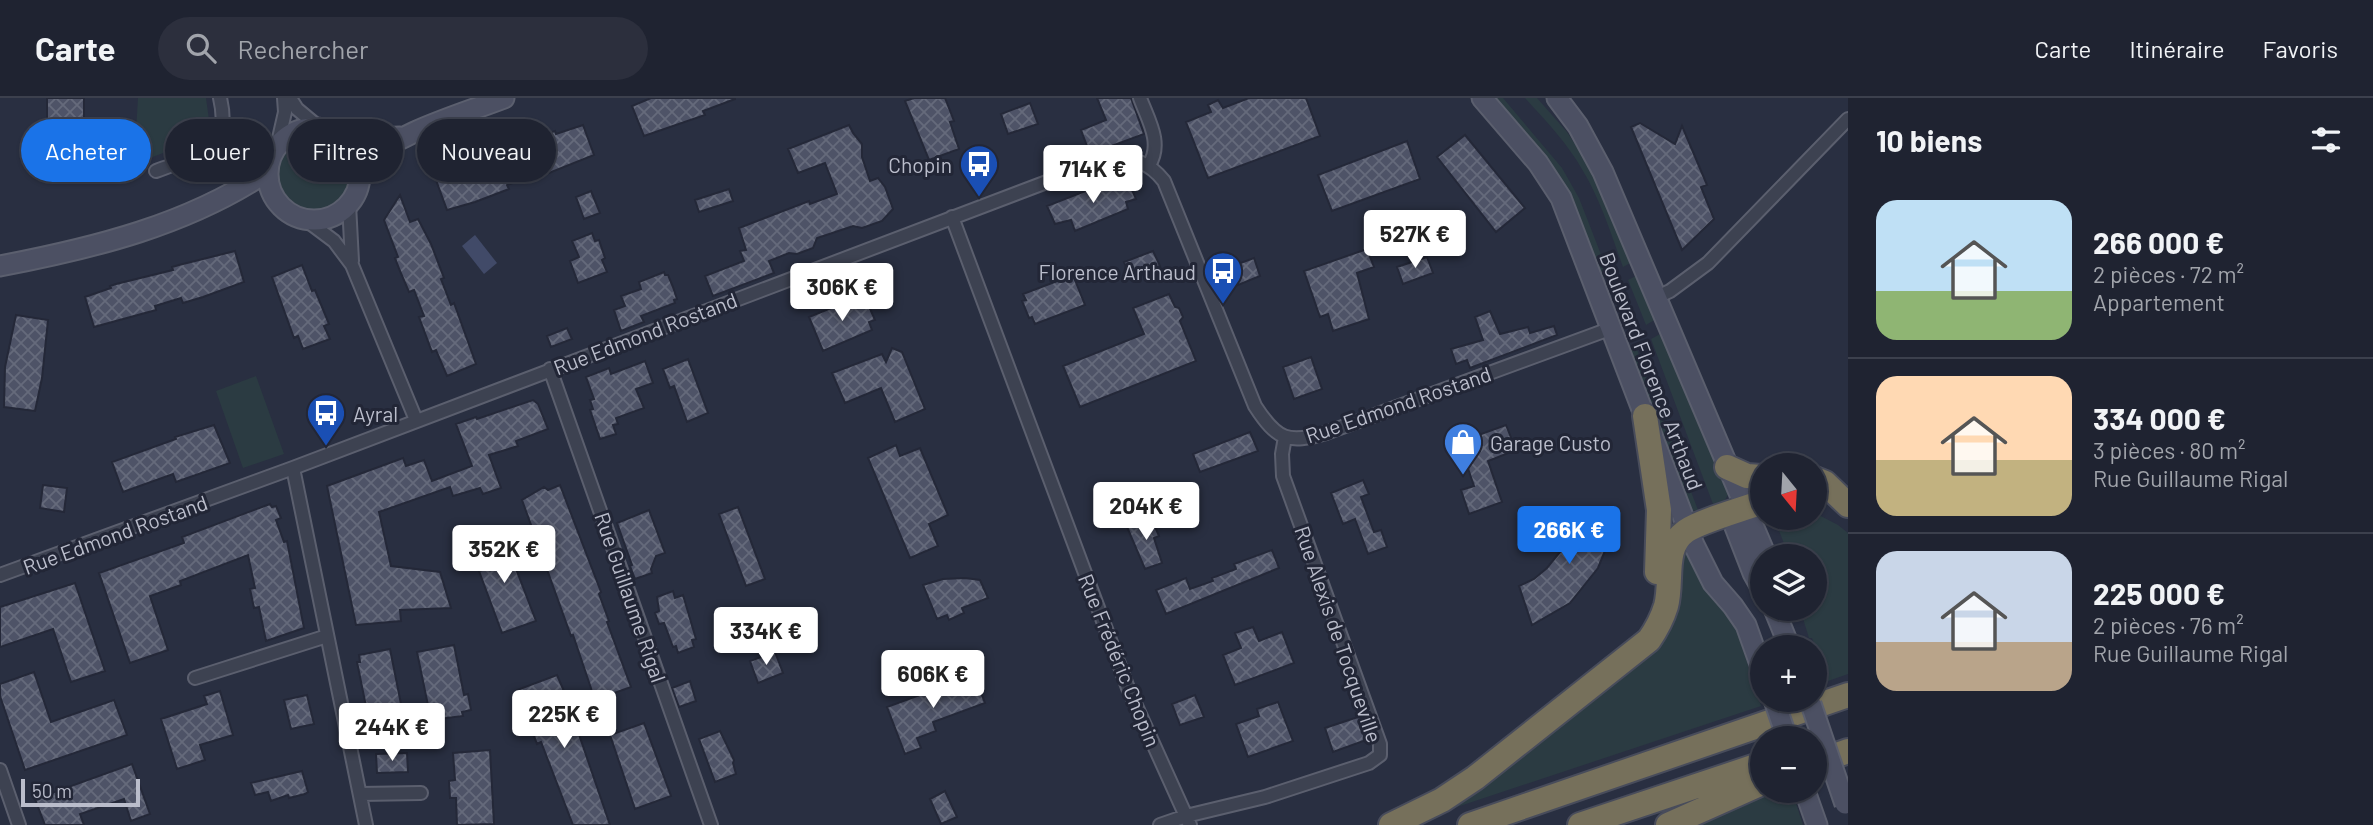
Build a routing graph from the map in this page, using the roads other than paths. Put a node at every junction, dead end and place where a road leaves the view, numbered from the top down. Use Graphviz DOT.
graph roads {
  1 [pos="220,98"];
  2 [pos="284,98"];
  3 [pos="290,98"];
  4 [pos="504,98"];
  5 [pos="1140,98"];
  6 [pos="1482,98"];
  7 [pos="1557,98"];
  8 [pos="309,119"];
  9 [pos="1848,119"];
  10 [pos="403,136"];
  11 [pos="288,139"];
  12 [pos="277,147"];
  13 [pos="274,155"];
  14 [pos="1149,165"];
  15 [pos="156,171"];
  16 [pos="250,182"];
  17 [pos="268,182"];
  18 [pos="359,182"];
  19 [pos="275,199"];
  20 [pos="349,204"];
  21 [pos="212,205"];
  22 [pos="952,218"];
  23 [pos="306,219"];
  24 [pos="352,265"];
  25 [pos="0,266"];
  26 [pos="1657,297"];
  27 [pos="1612,328"];
  28 [pos="550,369"];
  29 [pos="1645,416"];
  30 [pos="416,420"];
  31 [pos="1285,437"];
  32 [pos="1727,467"];
  33 [pos="293,468"];
  34 [pos="1750,476"];
  35 [pos="1827,484"];
  36 [pos="1827,502"];
  37 [pos="1848,507"];
  38 [pos="1747,508"];
  39 [pos="1688,529"];
  40 [pos="1750,544"];
  41 [pos="1761,544"];
  42 [pos="0,575"];
  43 [pos="327,636"];
  44 [pos="1750,636"];
  45 [pos="1637,650"];
  46 [pos="195,678"];
  47 [pos="1848,695"];
  48 [pos="1814,712"];
  49 [pos="1848,735"];
  50 [pos="1827,742"];
  51 [pos="1848,751"];
  52 [pos="1827,759"];
  53 [pos="1750,768"];
  54 [pos="0,770"];
  55 [pos="1750,788"];
  56 [pos="421,793"];
  57 [pos="360,794"];
  58 [pos="1809,803"];
  59 [pos="1847,808"];
  60 [pos="1188,820"];
  61 [pos="1815,820"];
  62 [pos="19,825"];
  63 [pos="366,825"];
  64 [pos="711,825"];
  65 [pos="1160,825"];
  66 [pos="1391,825"];
  67 [pos="1470,825"];
  68 [pos="1580,825"];
  69 [pos="1668,825"];
  1 -- 15 [label="street"];
  2 -- 12 [label="street"];
  3 -- 8 [label="street"];
  4 -- 10 [label="main road"];
  5 -- 14 [label="street"];
  6 -- 27 [label="main road, Boulevard Florence Arthaud"];
  7 -- 26 [label="main road, Boulevard Florence Arthaud"];
  9 -- 26 [label="street"];
  11 -- 12 [label="main road"];
  12 -- 13 [label="main road"];
  14 -- 22 [label="street, Rue Edmond Rostand"];
  14 -- 31 [label="street, Rue Edmond Rostand"];
  16 -- 21 [label="main road"];
  17 -- 19 [label="main road"];
  18 -- 20 [label="main road"];
  19 -- 21 [label="main road"];
  19 -- 23 [label="main road"];
  20 -- 23 [label="main road"];
  20 -- 24 [label="street"];
  21 -- 25 [label="main road"];
  22 -- 28 [label="street, Rue Edmond Rostand"];
  22 -- 60 [label="street, Rue Frédéric Chopin"];
  23 -- 24 [label="street"];
  24 -- 30 [label="street"];
  26 -- 32 [label="main road, Boulevard Florence Arthaud"];
  27 -- 29 [label="main road, Boulevard Florence Arthaud"];
  27 -- 31 [label="street, Rue Edmond Rostand"];
  28 -- 30 [label="street, Rue Edmond Rostand"];
  28 -- 64 [label="street, Rue Guillaume Rigal"];
  29 -- 39 [label="main road, Boulevard Florence Arthaud"];
  29 -- 45 [label="highway"];
  30 -- 33 [label="street, Rue Edmond Rostand"];
  31 -- 60 [label="street, Rue Alexis de Tocqueville"];
  32 -- 34 [label="highway"];
  32 -- 38 [label="main road, Boulevard Florence Arthaud"];
  33 -- 42 [label="street, Rue Edmond Rostand"];
  33 -- 43 [label="street"];
  35 -- 37 [label="highway"];
  36 -- 37 [label="highway"];
  38 -- 39 [label="highway"];
  38 -- 40 [label="main road, Boulevard Florence Arthaud"];
  38 -- 41 [label="main road, Boulevard Florence Arthaud"];
  39 -- 44 [label="main road, Boulevard Florence Arthaud"];
  39 -- 45 [label="highway"];
  43 -- 46 [label="street"];
  43 -- 57 [label="street"];
  45 -- 66 [label="highway"];
  47 -- 67 [label="highway"];
  48 -- 59 [label="main road, bridge"];
  49 -- 50 [label="highway"];
  51 -- 52 [label="highway"];
  53 -- 68 [label="highway"];
  54 -- 62 [label="street"];
  55 -- 69 [label="highway"];
  56 -- 57 [label="street"];
  57 -- 63 [label="street"];
  58 -- 61 [label="main road"];
  60 -- 65 [label="street"];
}
